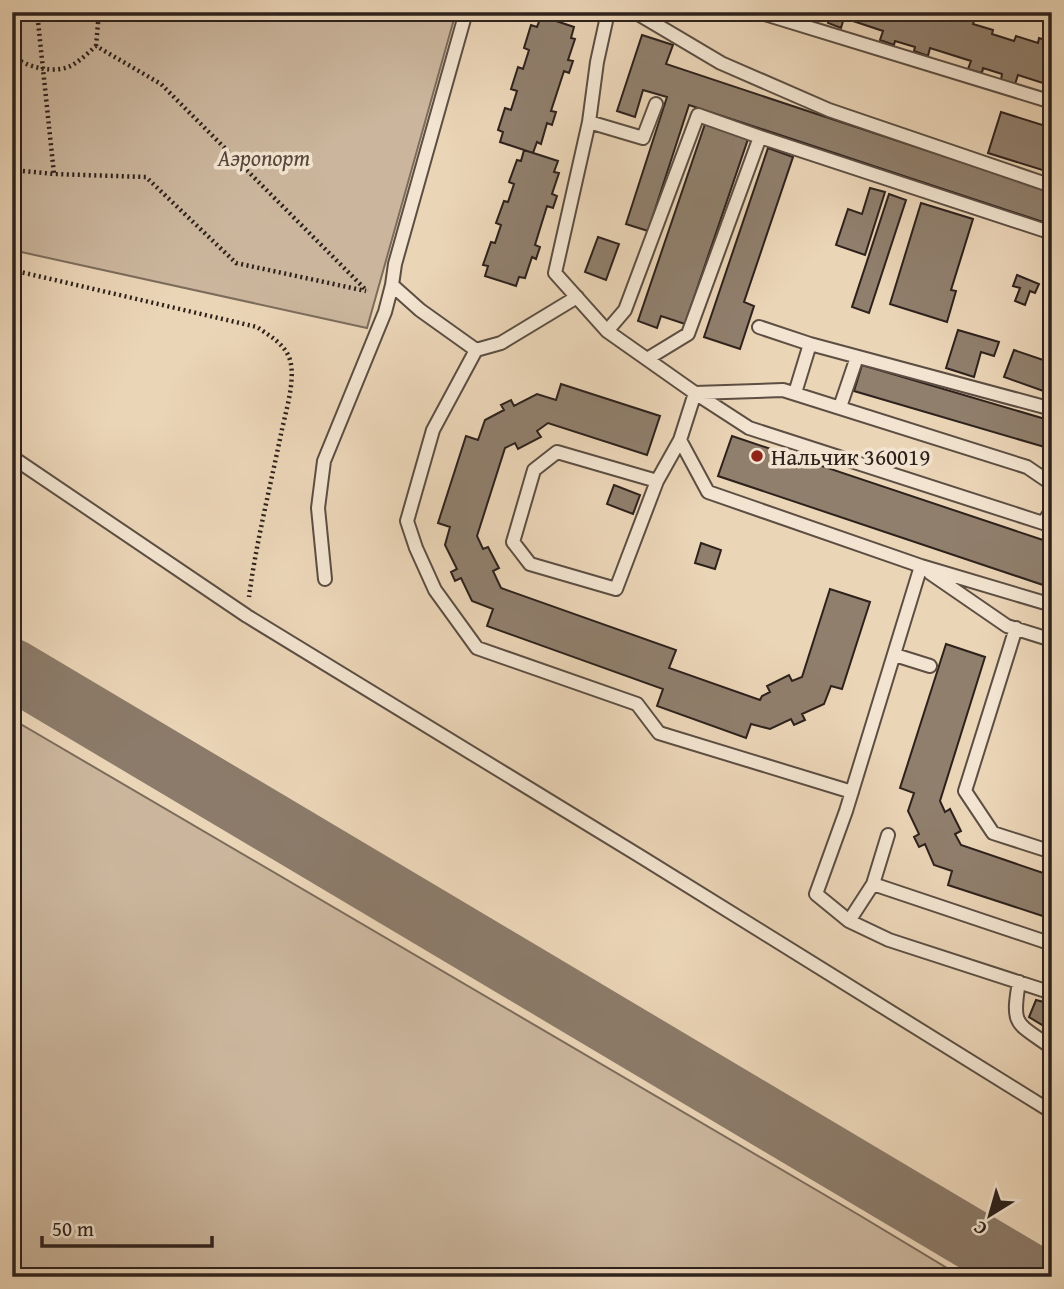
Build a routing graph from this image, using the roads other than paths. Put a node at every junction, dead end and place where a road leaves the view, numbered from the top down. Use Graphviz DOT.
graph roads {
  1 [pos="466,12"];
  2 [pos="608,12"];
  3 [pos="635,12"];
  4 [pos="758,12"];
  5 [pos="1052,103"];
  6 [pos="656,104"];
  7 [pos="589,122"];
  8 [pos="760,137"];
  9 [pos="1052,186"];
  10 [pos="1052,233"];
  11 [pos="390,290"];
  12 [pos="577,297"];
  13 [pos="759,327"];
  14 [pos="607,331"];
  15 [pos="810,344"];
  16 [pos="476,350"];
  17 [pos="857,357"];
  18 [pos="647,359"];
  19 [pos="795,393"];
  20 [pos="695,394"];
  21 [pos="840,408"];
  22 [pos="1052,409"];
  23 [pos="680,440"];
  24 [pos="12,457"];
  25 [pos="657,481"];
  26 [pos="1051,482"];
  27 [pos="1052,510"];
  28 [pos="921,566"];
  29 [pos="325,579"];
  30 [pos="1052,605"];
  31 [pos="1016,628"];
  32 [pos="1052,640"];
  33 [pos="895,655"];
  34 [pos="930,666"];
  35 [pos="852,792"];
  36 [pos="888,835"];
  37 [pos="1052,852"];
  38 [pos="873,884"];
  39 [pos="849,920"];
  40 [pos="1052,944"];
  41 [pos="1019,982"];
  42 [pos="1052,993"];
  43 [pos="1052,1048"];
  44 [pos="1052,1112"];
  1 -- 11 [label="lane"];
  2 -- 7 [label="lane"];
  3 -- 9 [label="lane"];
  4 -- 5 [label="lane"];
  6 -- 7 [label="lane"];
  7 -- 12 [label="lane"];
  8 -- 10 [label="lane"];
  8 -- 14 [label="lane"];
  8 -- 18 [label="lane"];
  11 -- 16 [label="lane"];
  11 -- 29 [label="lane"];
  12 -- 14 [label="lane"];
  12 -- 16 [label="lane"];
  13 -- 15 [label="lane"];
  14 -- 18 [label="lane"];
  15 -- 17 [label="lane"];
  15 -- 19 [label="lane"];
  16 -- 35 [label="lane"];
  17 -- 21 [label="lane"];
  17 -- 22 [label="lane"];
  18 -- 20 [label="lane"];
  19 -- 20 [label="lane"];
  19 -- 21 [label="lane"];
  20 -- 23 [label="lane"];
  20 -- 27 [label="lane"];
  21 -- 26 [label="lane"];
  23 -- 25 [label="lane"];
  23 -- 28 [label="lane"];
  24 -- 44 [label="lane"];
  25 -- 25 [label="lane"];
  28 -- 30 [label="lane"];
  28 -- 31 [label="lane"];
  28 -- 33 [label="lane"];
  31 -- 32 [label="lane"];
  31 -- 37 [label="lane"];
  33 -- 34 [label="lane"];
  33 -- 35 [label="lane"];
  35 -- 39 [label="lane"];
  36 -- 38 [label="lane"];
  38 -- 39 [label="lane"];
  38 -- 40 [label="lane"];
  39 -- 41 [label="lane"];
  41 -- 42 [label="lane"];
  41 -- 43 [label="lane"];
}
